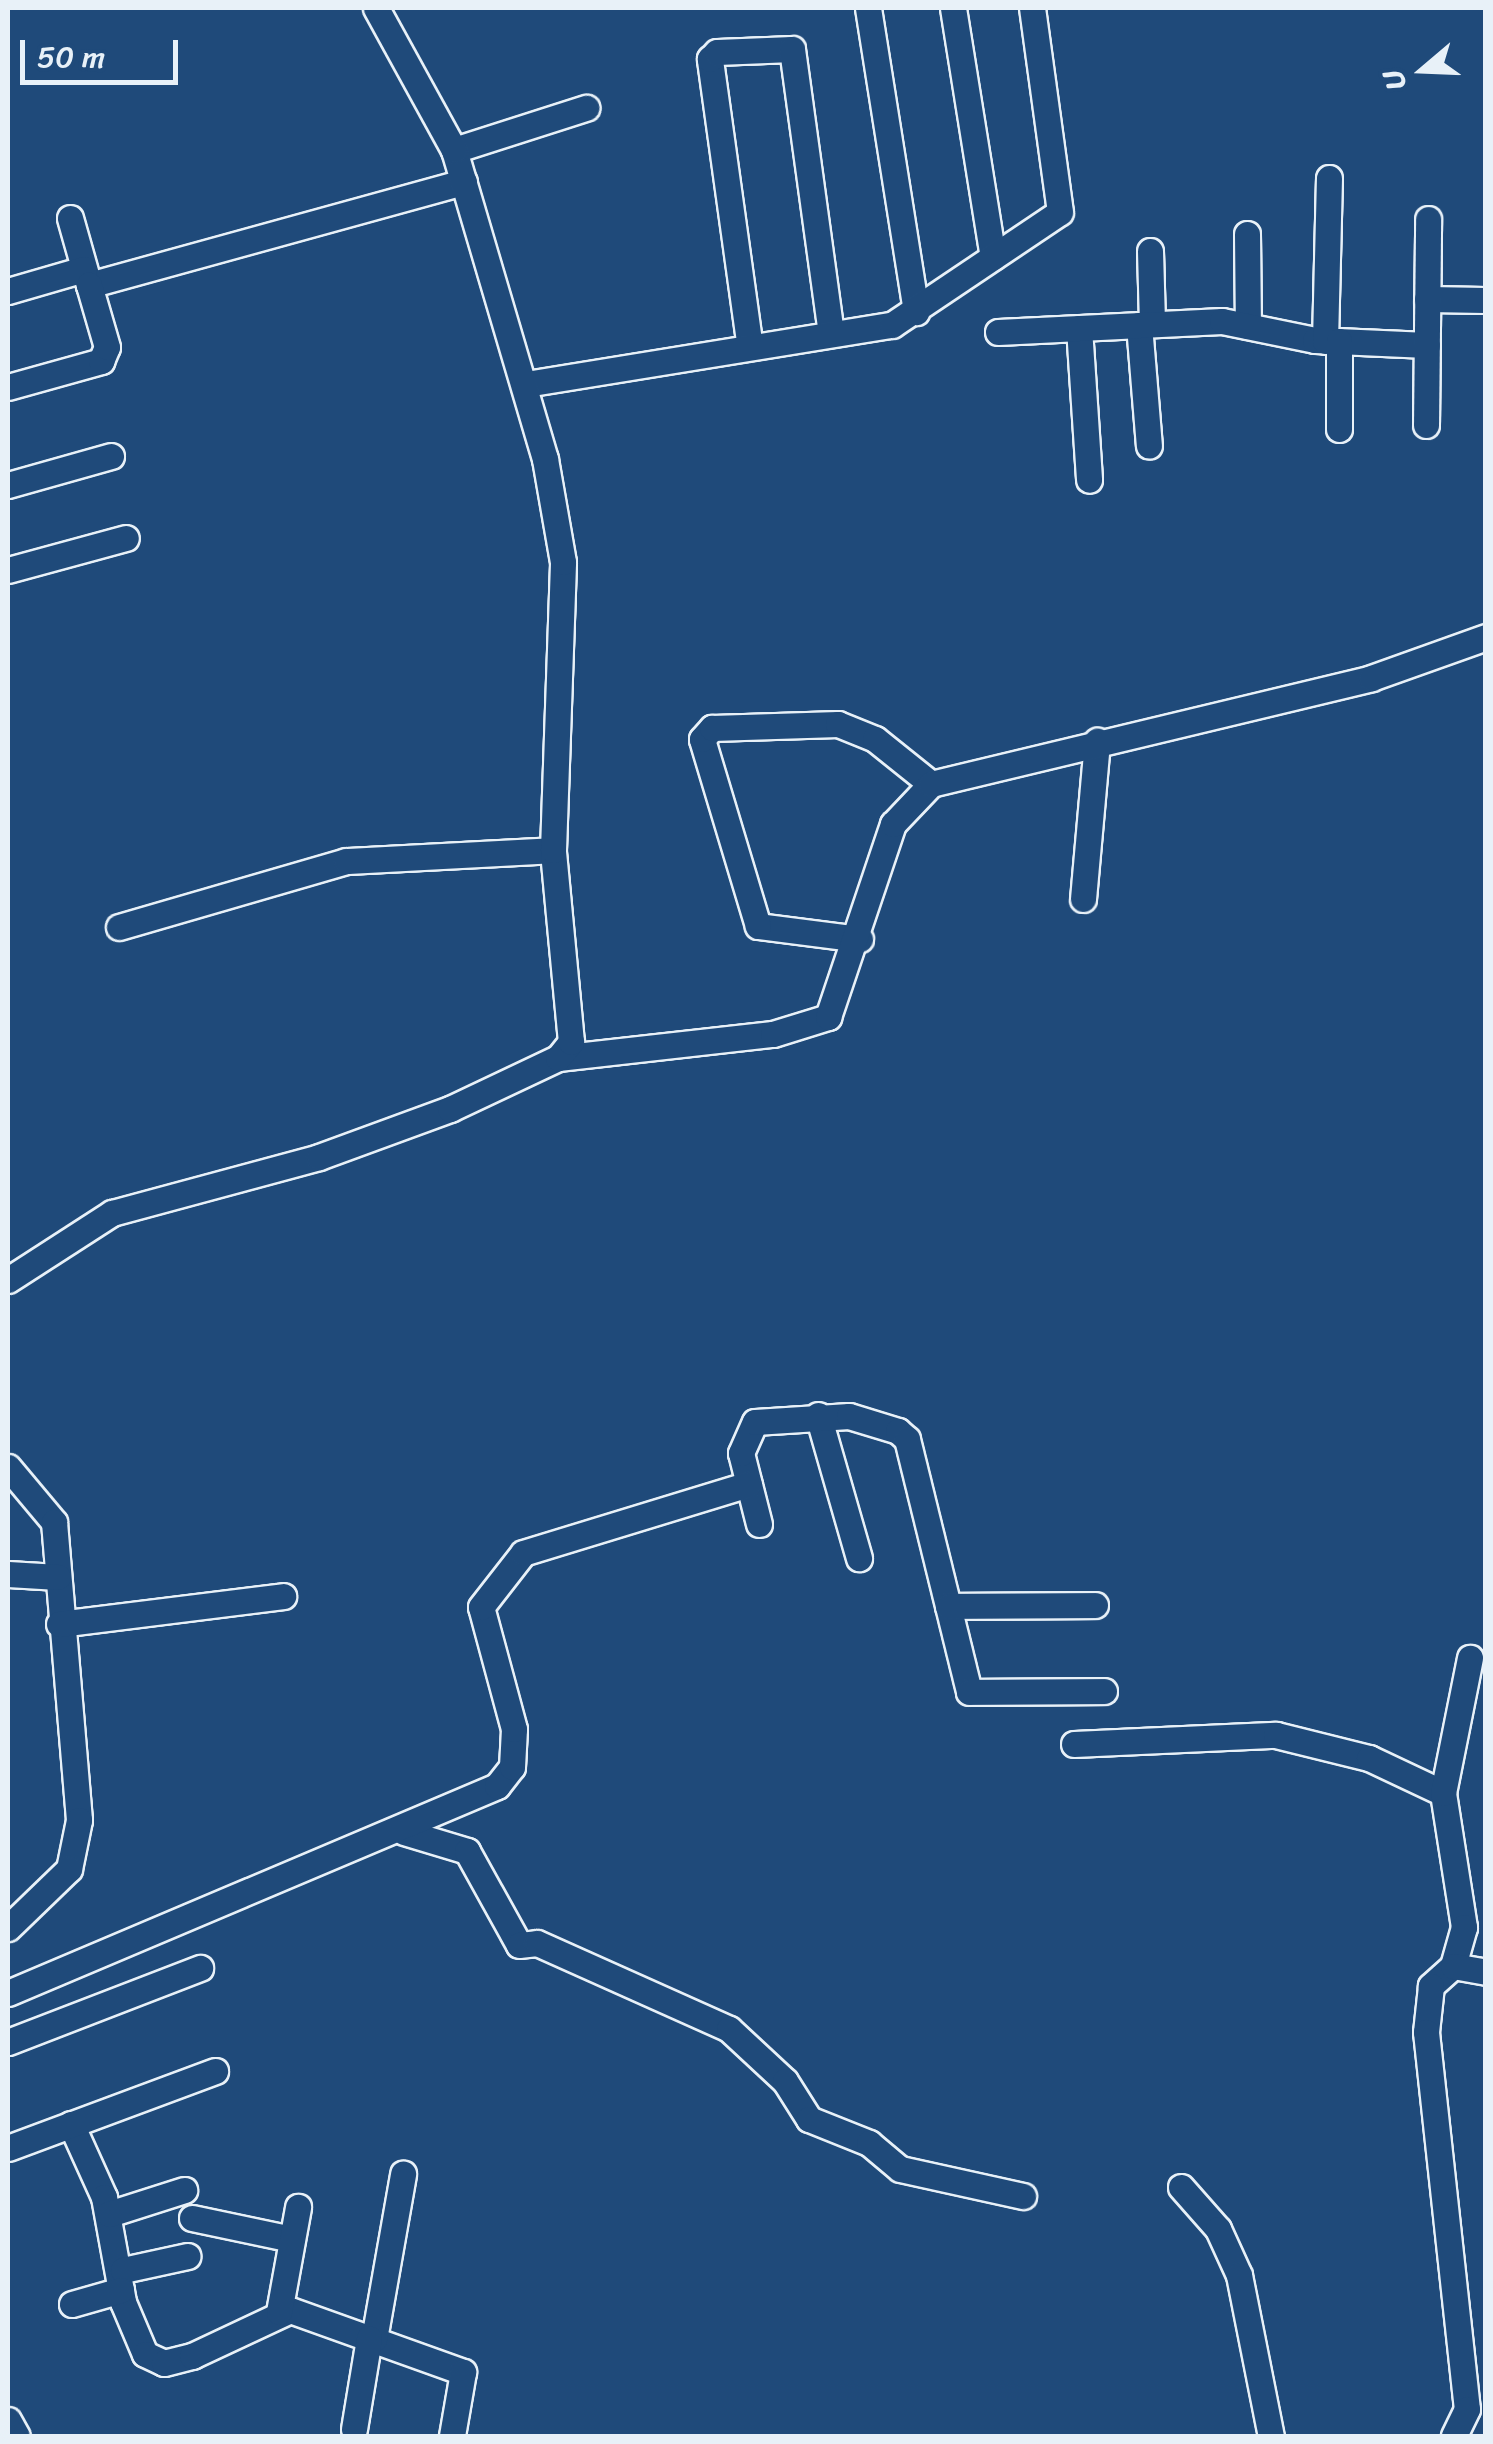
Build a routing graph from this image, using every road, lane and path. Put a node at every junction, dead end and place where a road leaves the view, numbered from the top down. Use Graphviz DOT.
graph roads {
  1 [pos="376,8"];
  2 [pos="868,8"];
  3 [pos="952,8"];
  4 [pos="1032,8"];
  5 [pos="586,108"];
  6 [pos="454,150"];
  7 [pos="1329,178"];
  8 [pos="464,182"];
  9 [pos="70,218"];
  10 [pos="1428,219"];
  11 [pos="1247,234"];
  12 [pos="1150,251"];
  13 [pos="992,257"];
  14 [pos="86,277"];
  15 [pos="8,291"];
  16 [pos="1427,299"];
  17 [pos="1486,300"];
  18 [pos="916,312"];
  19 [pos="1145,324"];
  20 [pos="1248,326"];
  21 [pos="1079,328"];
  22 [pos="998,332"];
  23 [pos="832,333"];
  24 [pos="1332,341"];
  25 [pos="748,342"];
  26 [pos="1427,345"];
  27 [pos="526,384"];
  28 [pos="8,386"];
  29 [pos="1426,425"];
  30 [pos="1338,429"];
  31 [pos="1149,446"];
  32 [pos="111,456"];
  33 [pos="1089,480"];
  34 [pos="8,485"];
  35 [pos="126,538"];
  36 [pos="8,570"];
  37 [pos="1486,637"];
  38 [pos="1097,741"];
  39 [pos="931,784"];
  40 [pos="553,850"];
  41 [pos="1083,899"];
  42 [pos="119,927"];
  43 [pos="860,940"];
  44 [pos="558,1058"];
  45 [pos="8,1280"];
  46 [pos="818,1415"];
  47 [pos="8,1467"];
  48 [pos="749,1484"];
  49 [pos="760,1524"];
  50 [pos="859,1558"];
  51 [pos="8,1574"];
  52 [pos="58,1577"];
  53 [pos="283,1596"];
  54 [pos="1096,1605"];
  55 [pos="948,1606"];
  56 [pos="58,1624"];
  57 [pos="1470,1658"];
  58 [pos="1104,1691"];
  59 [pos="1074,1744"];
  60 [pos="1443,1793"];
  61 [pos="404,1832"];
  62 [pos="8,1928"];
  63 [pos="1453,1966"];
  64 [pos="200,1968"];
  65 [pos="1486,1972"];
  66 [pos="8,1993"];
  67 [pos="8,2042"];
  68 [pos="215,2071"];
  69 [pos="71,2124"];
  70 [pos="8,2148"];
  71 [pos="403,2174"];
  72 [pos="1180,2187"];
  73 [pos="184,2190"];
  74 [pos="1023,2196"];
  75 [pos="298,2207"];
  76 [pos="109,2214"];
  77 [pos="192,2218"];
  78 [pos="292,2239"];
  79 [pos="187,2256"];
  80 [pos="122,2280"];
  81 [pos="72,2304"];
  82 [pos="279,2312"];
  83 [pos="372,2339"];
  84 [pos="8,2420"];
  85 [pos="354,2430"];
  86 [pos="17,2436"];
  87 [pos="452,2436"];
  88 [pos="1271,2436"];
  89 [pos="1454,2436"];
  1 -- 6 [label="street"];
  2 -- 18 [label="street"];
  3 -- 13 [label="street"];
  4 -- 13 [label="street"];
  5 -- 6 [label="street"];
  6 -- 8 [label="street"];
  7 -- 24 [label="street"];
  8 -- 14 [label="street"];
  8 -- 27 [label="street"];
  9 -- 14 [label="street"];
  10 -- 16 [label="street"];
  11 -- 20 [label="street"];
  12 -- 19 [label="street"];
  13 -- 18 [label="street"];
  14 -- 15 [label="street"];
  14 -- 28 [label="street"];
  16 -- 17 [label="street"];
  16 -- 26 [label="street"];
  18 -- 23 [label="street"];
  19 -- 20 [label="street"];
  19 -- 21 [label="street"];
  19 -- 31 [label="street"];
  20 -- 24 [label="street"];
  21 -- 22 [label="street"];
  21 -- 33 [label="street"];
  23 -- 25 [label="street"];
  23 -- 25 [label="street"];
  24 -- 26 [label="street"];
  24 -- 30 [label="street"];
  25 -- 27 [label="street"];
  26 -- 29 [label="street"];
  27 -- 40 [label="street"];
  32 -- 34 [label="street"];
  35 -- 36 [label="street"];
  37 -- 38 [label="street"];
  38 -- 39 [label="street"];
  38 -- 41 [label="street"];
  39 -- 43 [label="street"];
  39 -- 43 [label="street"];
  40 -- 42 [label="street"];
  40 -- 44 [label="street"];
  43 -- 44 [label="street"];
  44 -- 45 [label="street"];
  46 -- 48 [label="street"];
  46 -- 50 [label="street"];
  46 -- 55 [label="street"];
  47 -- 52 [label="street"];
  48 -- 49 [label="street"];
  48 -- 61 [label="street"];
  51 -- 52 [label="street"];
  52 -- 56 [label="street"];
  53 -- 56 [label="street"];
  54 -- 55 [label="street"];
  55 -- 58 [label="street"];
  56 -- 62 [label="street"];
  57 -- 60 [label="street"];
  59 -- 60 [label="street"];
  60 -- 63 [label="street"];
  61 -- 66 [label="street"];
  61 -- 74 [label="street"];
  63 -- 65 [label="street"];
  63 -- 89 [label="street"];
  64 -- 67 [label="street"];
  68 -- 69 [label="street"];
  69 -- 70 [label="street"];
  69 -- 76 [label="street"];
  71 -- 83 [label="street"];
  72 -- 88 [label="street"];
  73 -- 76 [label="street"];
  75 -- 78 [label="street"];
  76 -- 80 [label="street"];
  77 -- 78 [label="street"];
  78 -- 82 [label="street"];
  79 -- 80 [label="street"];
  80 -- 81 [label="street"];
  80 -- 82 [label="street"];
  82 -- 83 [label="street"];
  83 -- 85 [label="street"];
  83 -- 87 [label="street"];
  84 -- 86 [label="street"];
}
